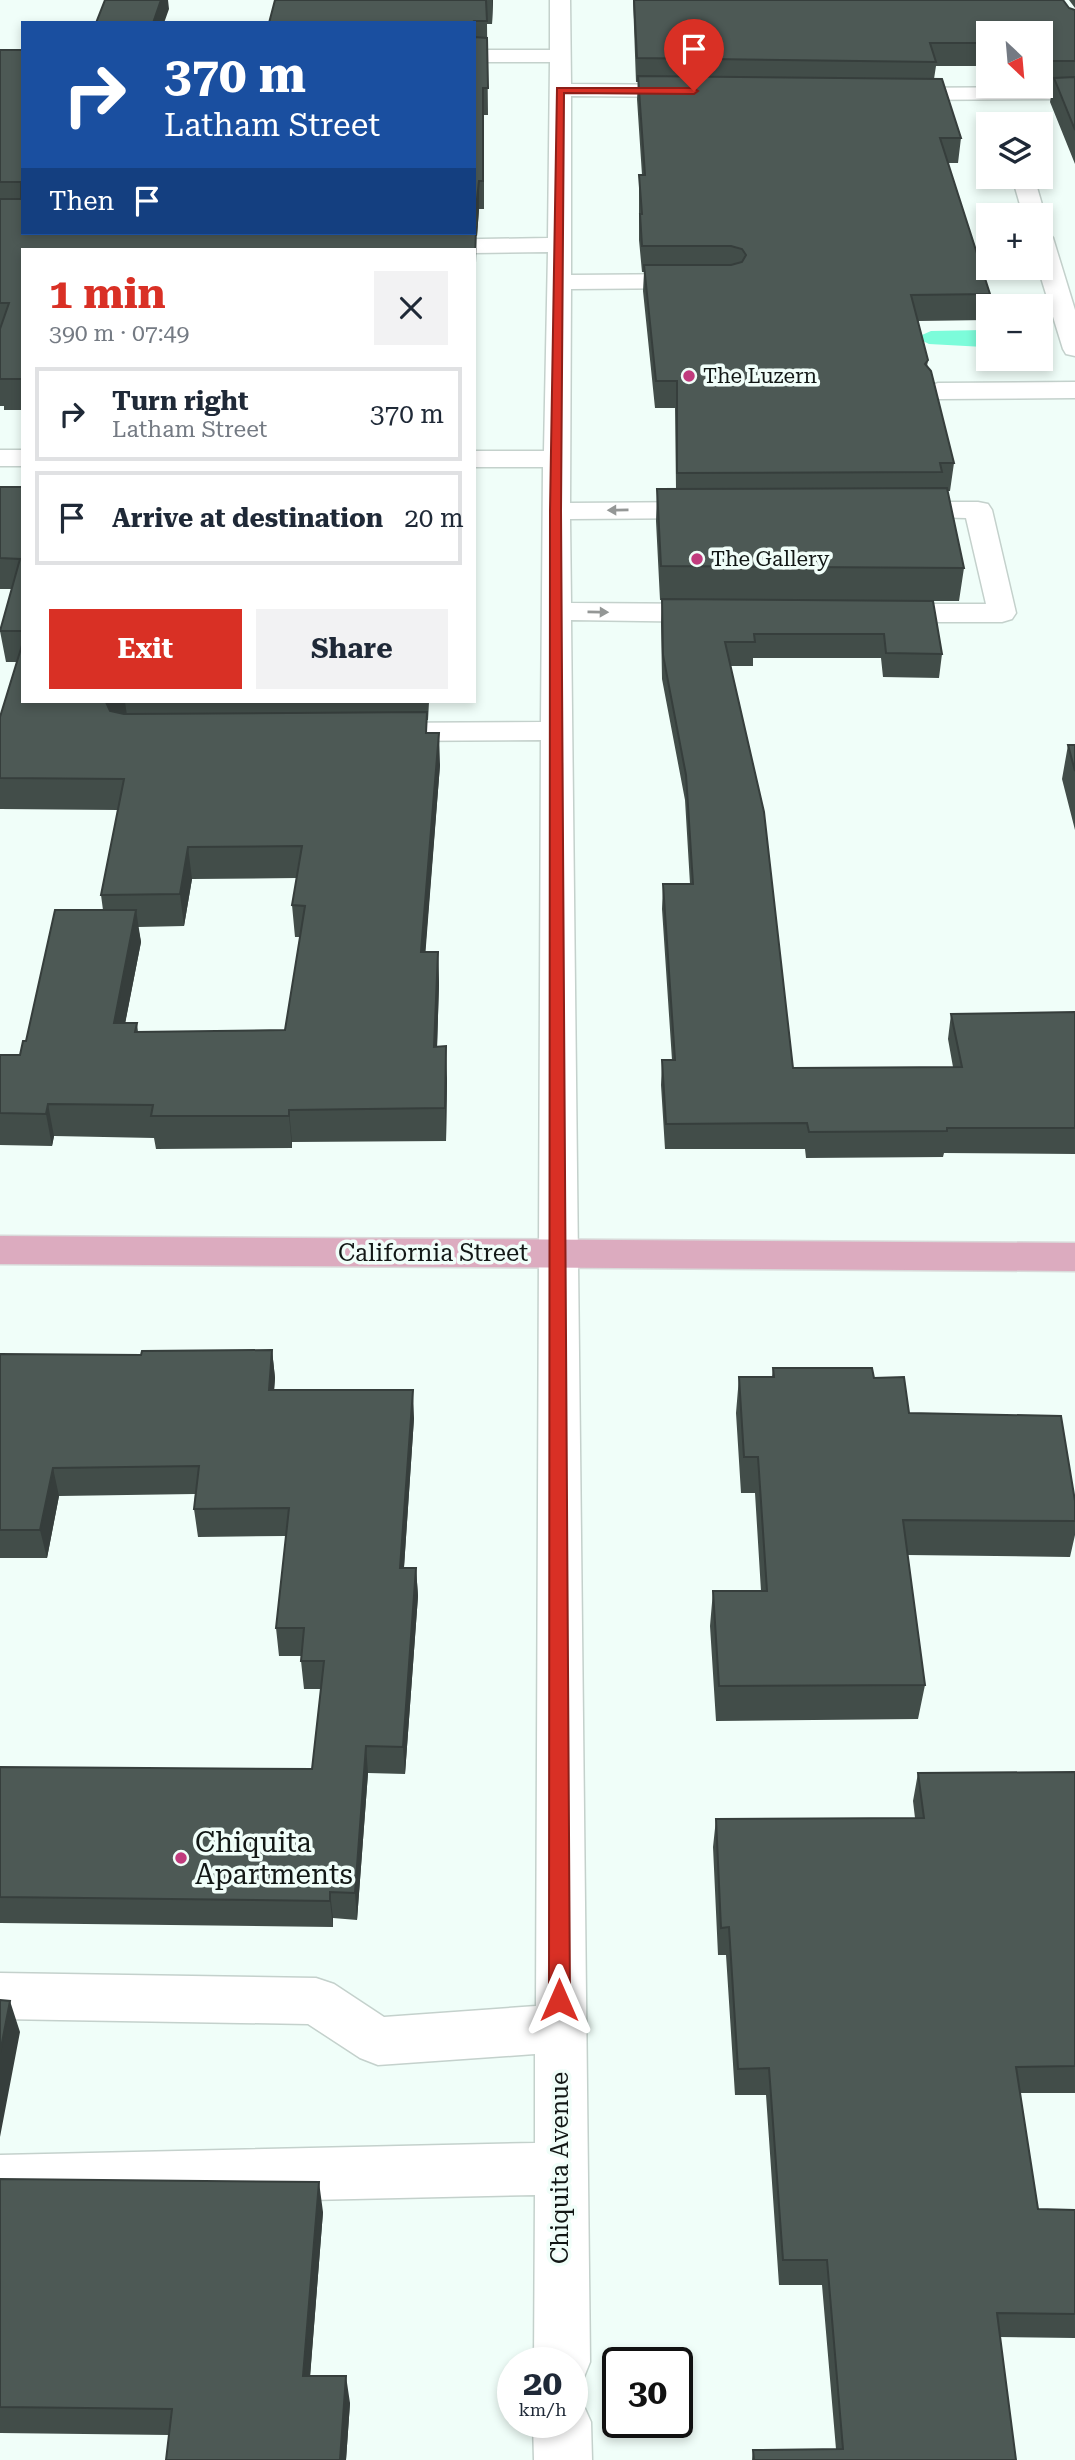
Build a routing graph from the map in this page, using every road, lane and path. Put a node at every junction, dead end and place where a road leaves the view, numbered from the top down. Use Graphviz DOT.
graph roads {
  1 [pos="560,0"];
  2 [pos="476,55"];
  3 [pos="559,56"];
  4 [pos="560,90"];
  5 [pos="707,91"];
  6 [pos="1075,93"];
  7 [pos="875,94"];
  8 [pos="559,245"];
  9 [pos="397,247"];
  10 [pos="1053,277"];
  11 [pos="717,281"];
  12 [pos="558,282"];
  13 [pos="1075,349"];
  14 [pos="1075,390"];
  15 [pos="938,391"];
  16 [pos="0,458"];
  17 [pos="21,458"];
  18 [pos="476,459"];
  19 [pos="556,460"];
  20 [pos="735,510"];
  21 [pos="870,510"];
  22 [pos="555,511"];
  23 [pos="556,611"];
  24 [pos="738,612"];
  25 [pos="849,613"];
  26 [pos="556,731"];
  27 [pos="349,733"];
  28 [pos="0,1250"];
  29 [pos="559,1254"];
  30 [pos="1075,1257"];
  31 [pos="0,1996"];
  32 [pos="559,2028"];
  33 [pos="560,2168"];
  34 [pos="0,2181"];
  35 [pos="562,2347"];
  36 [pos="562,2438"];
  37 [pos="563,2460"];
  1 -- 3 [label="street, Chiquita Avenue"];
  2 -- 3 [label="street"];
  3 -- 4 [label="street, Chiquita Avenue"];
  4 -- 5 [label="street"];
  4 -- 8 [label="street, Chiquita Avenue"];
  6 -- 7 [label="street"];
  8 -- 9 [label="street"];
  8 -- 12 [label="street, Chiquita Avenue"];
  10 -- 13 [label="street"];
  11 -- 12 [label="street"];
  12 -- 19 [label="street, Chiquita Avenue"];
  14 -- 15 [label="street"];
  16 -- 17 [label="street"];
  18 -- 19 [label="street"];
  19 -- 22 [label="street, Chiquita Avenue"];
  20 -- 22 [label="street, one-way"];
  21 -- 25 [label="street"];
  22 -- 23 [label="street, Chiquita Avenue"];
  23 -- 24 [label="street, one-way"];
  23 -- 26 [label="street, Chiquita Avenue"];
  26 -- 27 [label="street"];
  26 -- 29 [label="street, Chiquita Avenue"];
  28 -- 29 [label="main road, California Street"];
  29 -- 30 [label="main road, California Street"];
  29 -- 32 [label="street, Chiquita Avenue"];
  31 -- 32 [label="street"];
  32 -- 33 [label="street, Chiquita Avenue"];
  33 -- 34 [label="street"];
  33 -- 35 [label="street, Chiquita Avenue"];
  36 -- 37 [label="street"];
}
